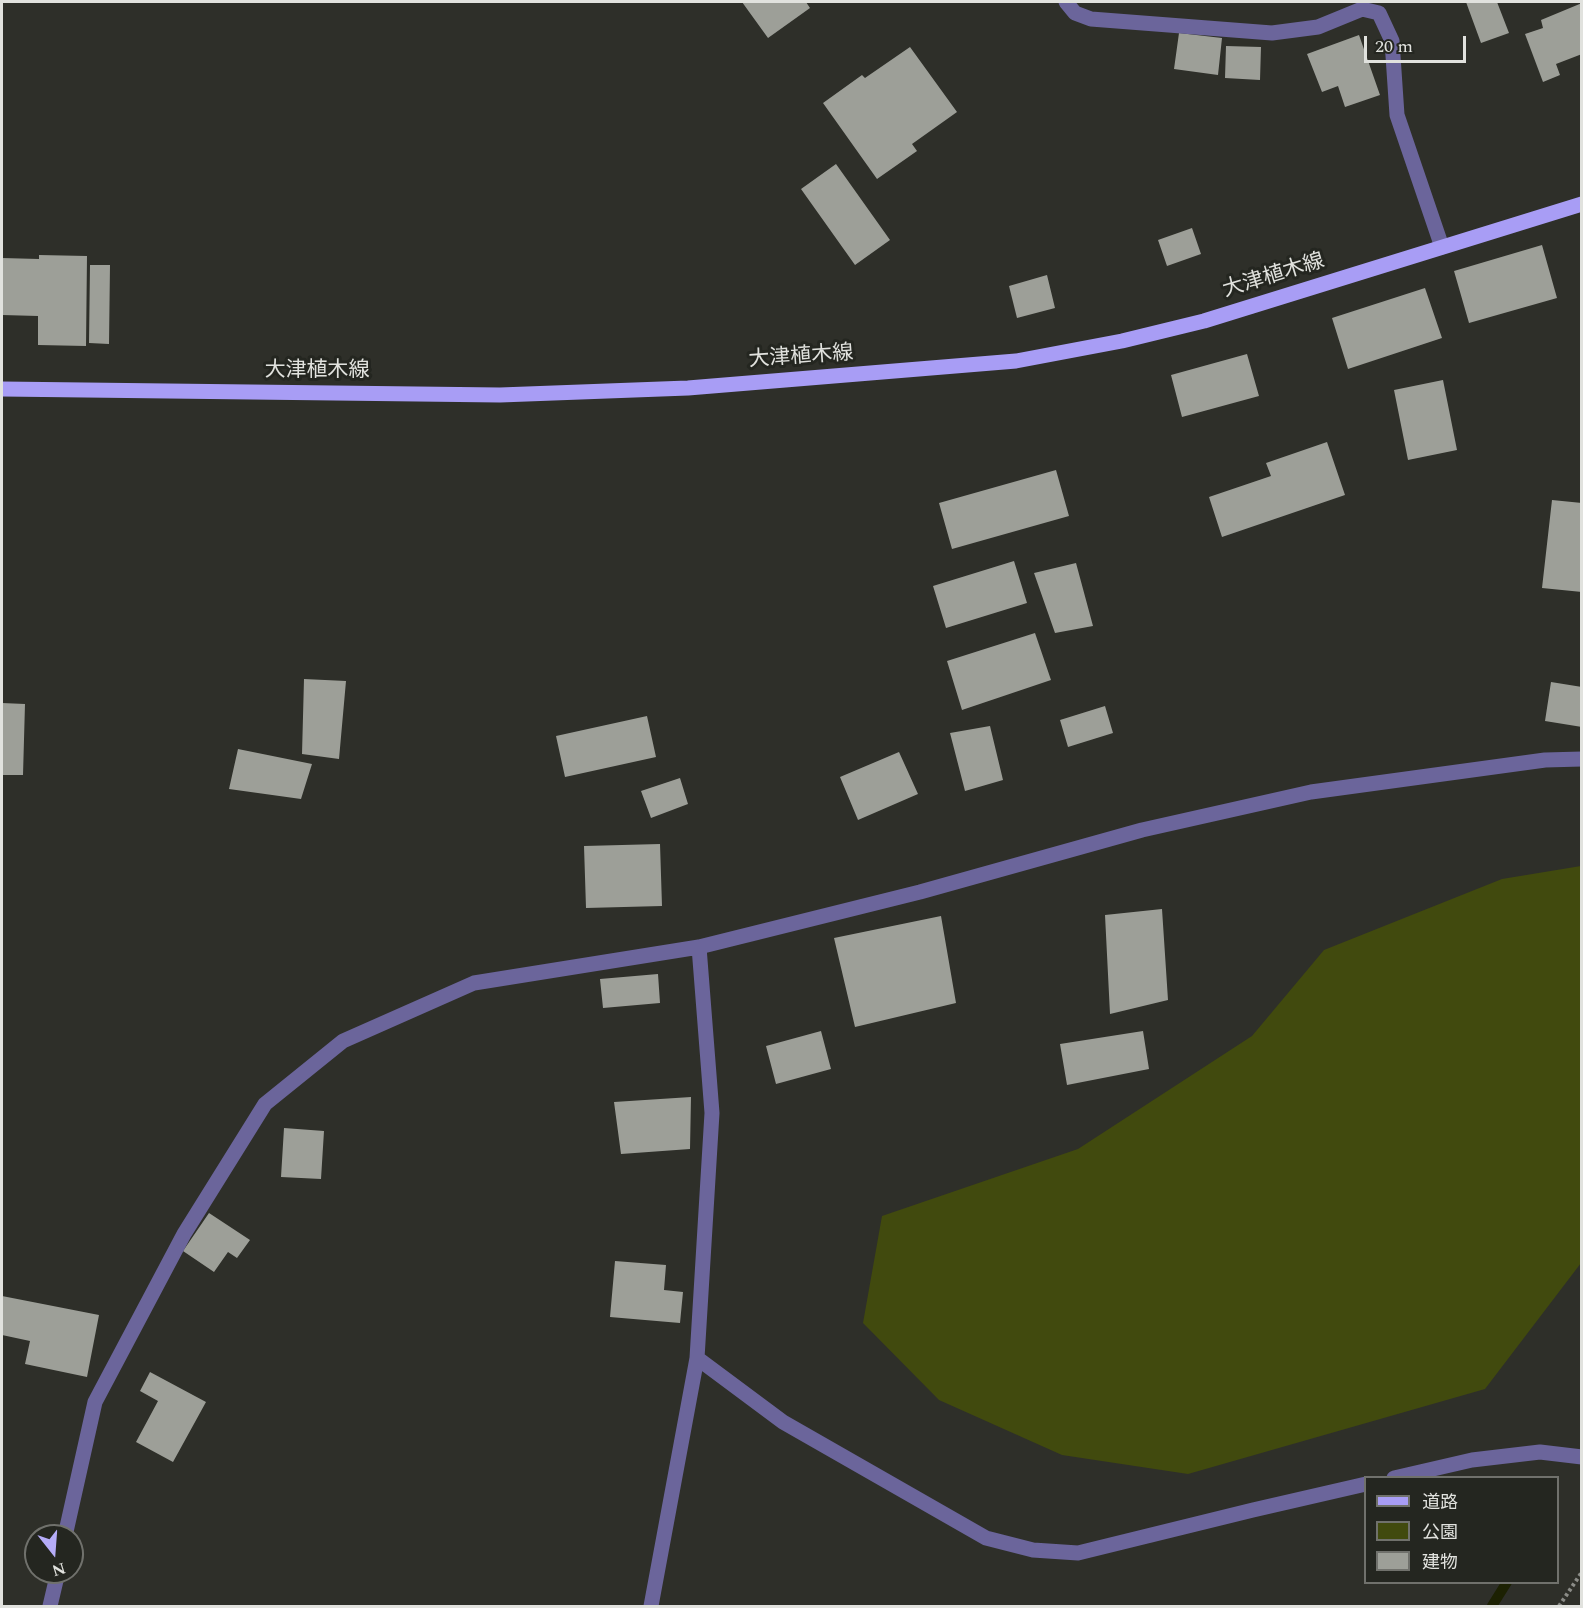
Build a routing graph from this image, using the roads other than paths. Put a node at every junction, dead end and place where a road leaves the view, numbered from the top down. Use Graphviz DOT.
graph roads {
  1 [pos="1066,2"];
  2 [pos="1581,204"];
  3 [pos="1442,247"];
  4 [pos="2,389"];
  5 [pos="1581,759"];
  6 [pos="699,947"];
  7 [pos="697,1358"];
  8 [pos="1581,1457"];
  9 [pos="1403,1476"];
  10 [pos="1364,1484"];
  11 [pos="68,1524"];
  12 [pos="55,1584"];
  13 [pos="50,1606"];
  14 [pos="651,1606"];
  1 -- 3 [label="street"];
  2 -- 3 [label="main road, 大津植木線"];
  3 -- 4 [label="main road, 大津植木線"];
  5 -- 6 [label="street"];
  6 -- 7 [label="street"];
  6 -- 11 [label="street"];
  7 -- 10 [label="street"];
  7 -- 14 [label="street"];
  8 -- 9 [label="street"];
  12 -- 13 [label="street"];
}
